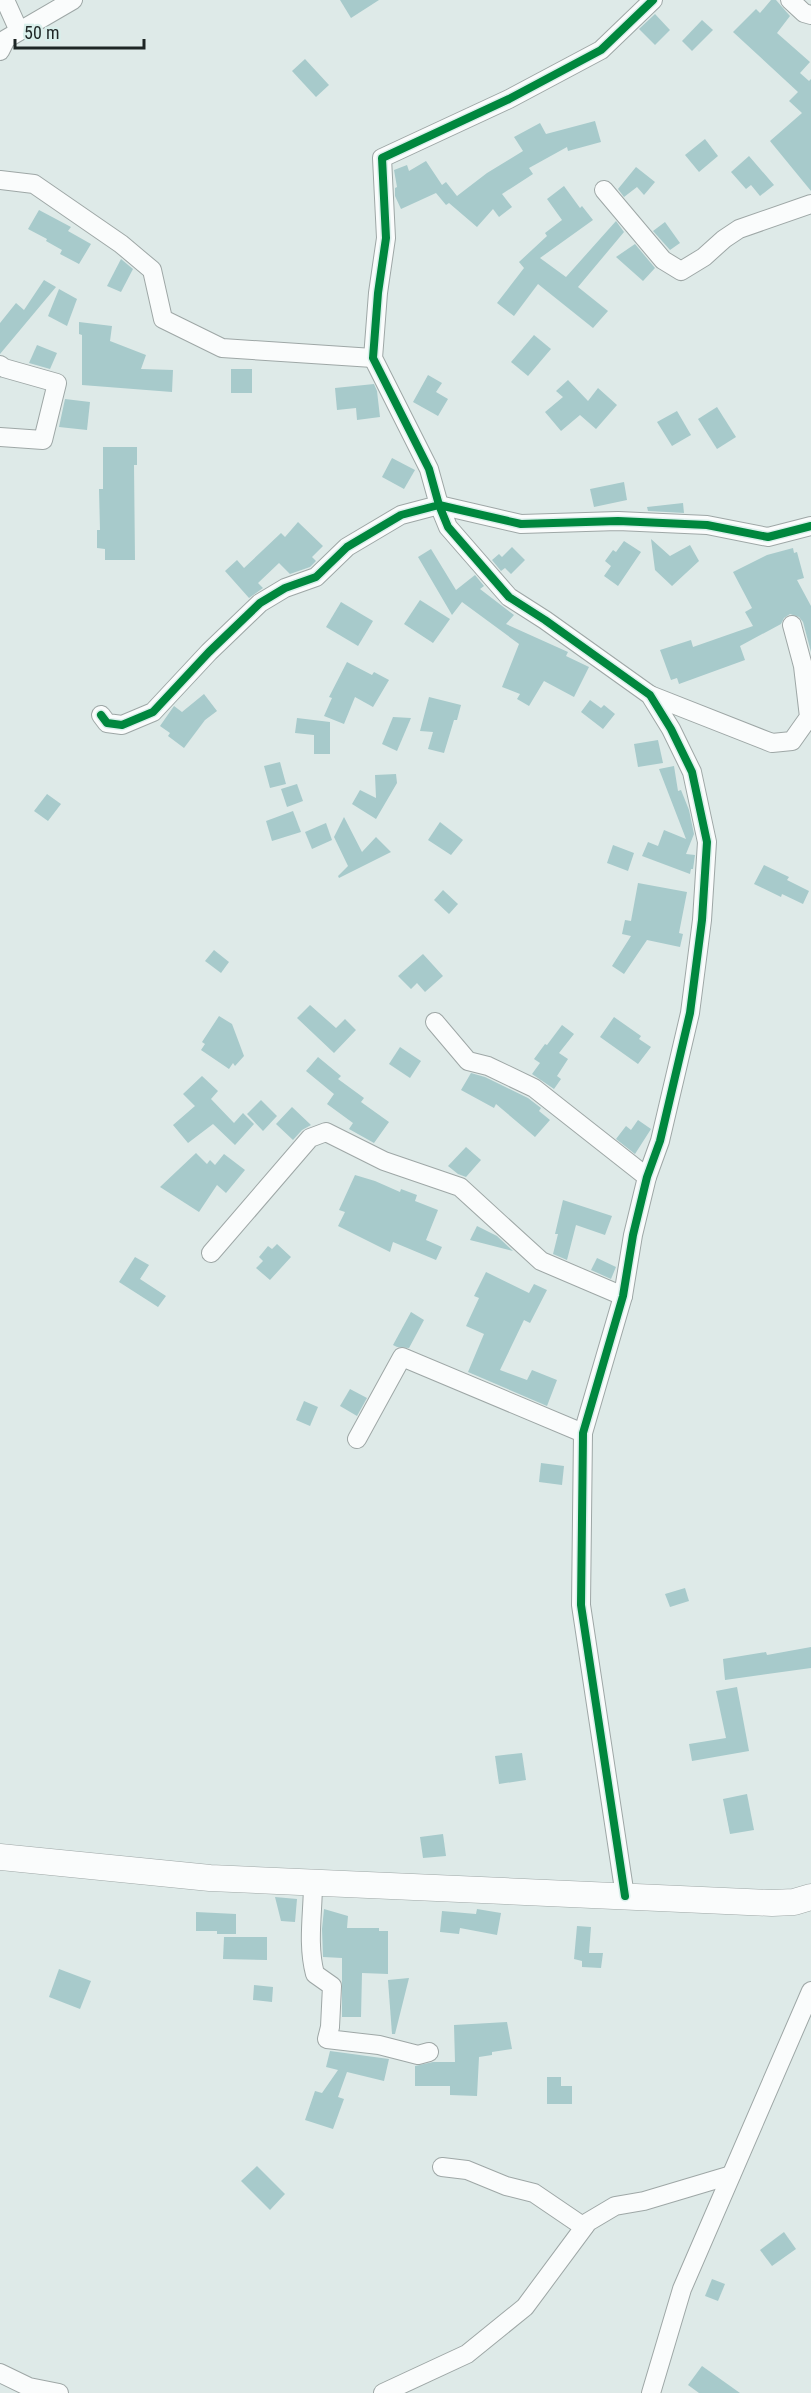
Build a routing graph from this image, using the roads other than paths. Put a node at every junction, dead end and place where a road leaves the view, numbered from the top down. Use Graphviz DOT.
graph roads {
  1 [pos="5,0"];
  2 [pos="73,0"];
  3 [pos="653,0"];
  4 [pos="790,0"];
  5 [pos="811,15"];
  6 [pos="19,31"];
  7 [pos="0,51"];
  8 [pos="0,180"];
  9 [pos="604,190"];
  10 [pos="811,204"];
  11 [pos="373,358"];
  12 [pos="0,365"];
  13 [pos="0,437"];
  14 [pos="439,505"];
  15 [pos="811,526"];
  16 [pos="792,625"];
  17 [pos="650,695"];
  18 [pos="101,715"];
  19 [pos="810,717"];
  20 [pos="435,1022"];
  21 [pos="647,1177"];
  22 [pos="211,1253"];
  23 [pos="623,1296"];
  24 [pos="583,1433"];
  25 [pos="357,1439"];
  26 [pos="0,1857"];
  27 [pos="313,1883"];
  28 [pos="625,1896"];
  29 [pos="811,1897"];
  30 [pos="811,1991"];
  31 [pos="429,2052"];
  32 [pos="442,2167"];
  33 [pos="731,2175"];
  34 [pos="584,2227"];
  35 [pos="0,2373"];
  36 [pos="59,2393"];
  37 [pos="383,2393"];
  38 [pos="651,2393"];
  1 -- 6 [label="street"];
  2 -- 6 [label="street"];
  3 -- 11 [label="street"];
  4 -- 5 [label="street"];
  6 -- 7 [label="street"];
  8 -- 11 [label="street"];
  9 -- 10 [label="street"];
  11 -- 14 [label="street"];
  12 -- 13 [label="street"];
  14 -- 15 [label="street"];
  14 -- 17 [label="street"];
  14 -- 18 [label="street"];
  16 -- 19 [label="street"];
  17 -- 19 [label="street"];
  17 -- 21 [label="street"];
  20 -- 21 [label="street"];
  21 -- 23 [label="street"];
  22 -- 23 [label="street"];
  23 -- 24 [label="street"];
  24 -- 25 [label="street"];
  24 -- 28 [label="street"];
  26 -- 27 [label="street"];
  27 -- 28 [label="street"];
  27 -- 31 [label="street"];
  28 -- 29 [label="street"];
  30 -- 33 [label="street"];
  32 -- 34 [label="street"];
  33 -- 34 [label="street"];
  33 -- 38 [label="street"];
  34 -- 37 [label="street"];
  35 -- 36 [label="street"];
}
